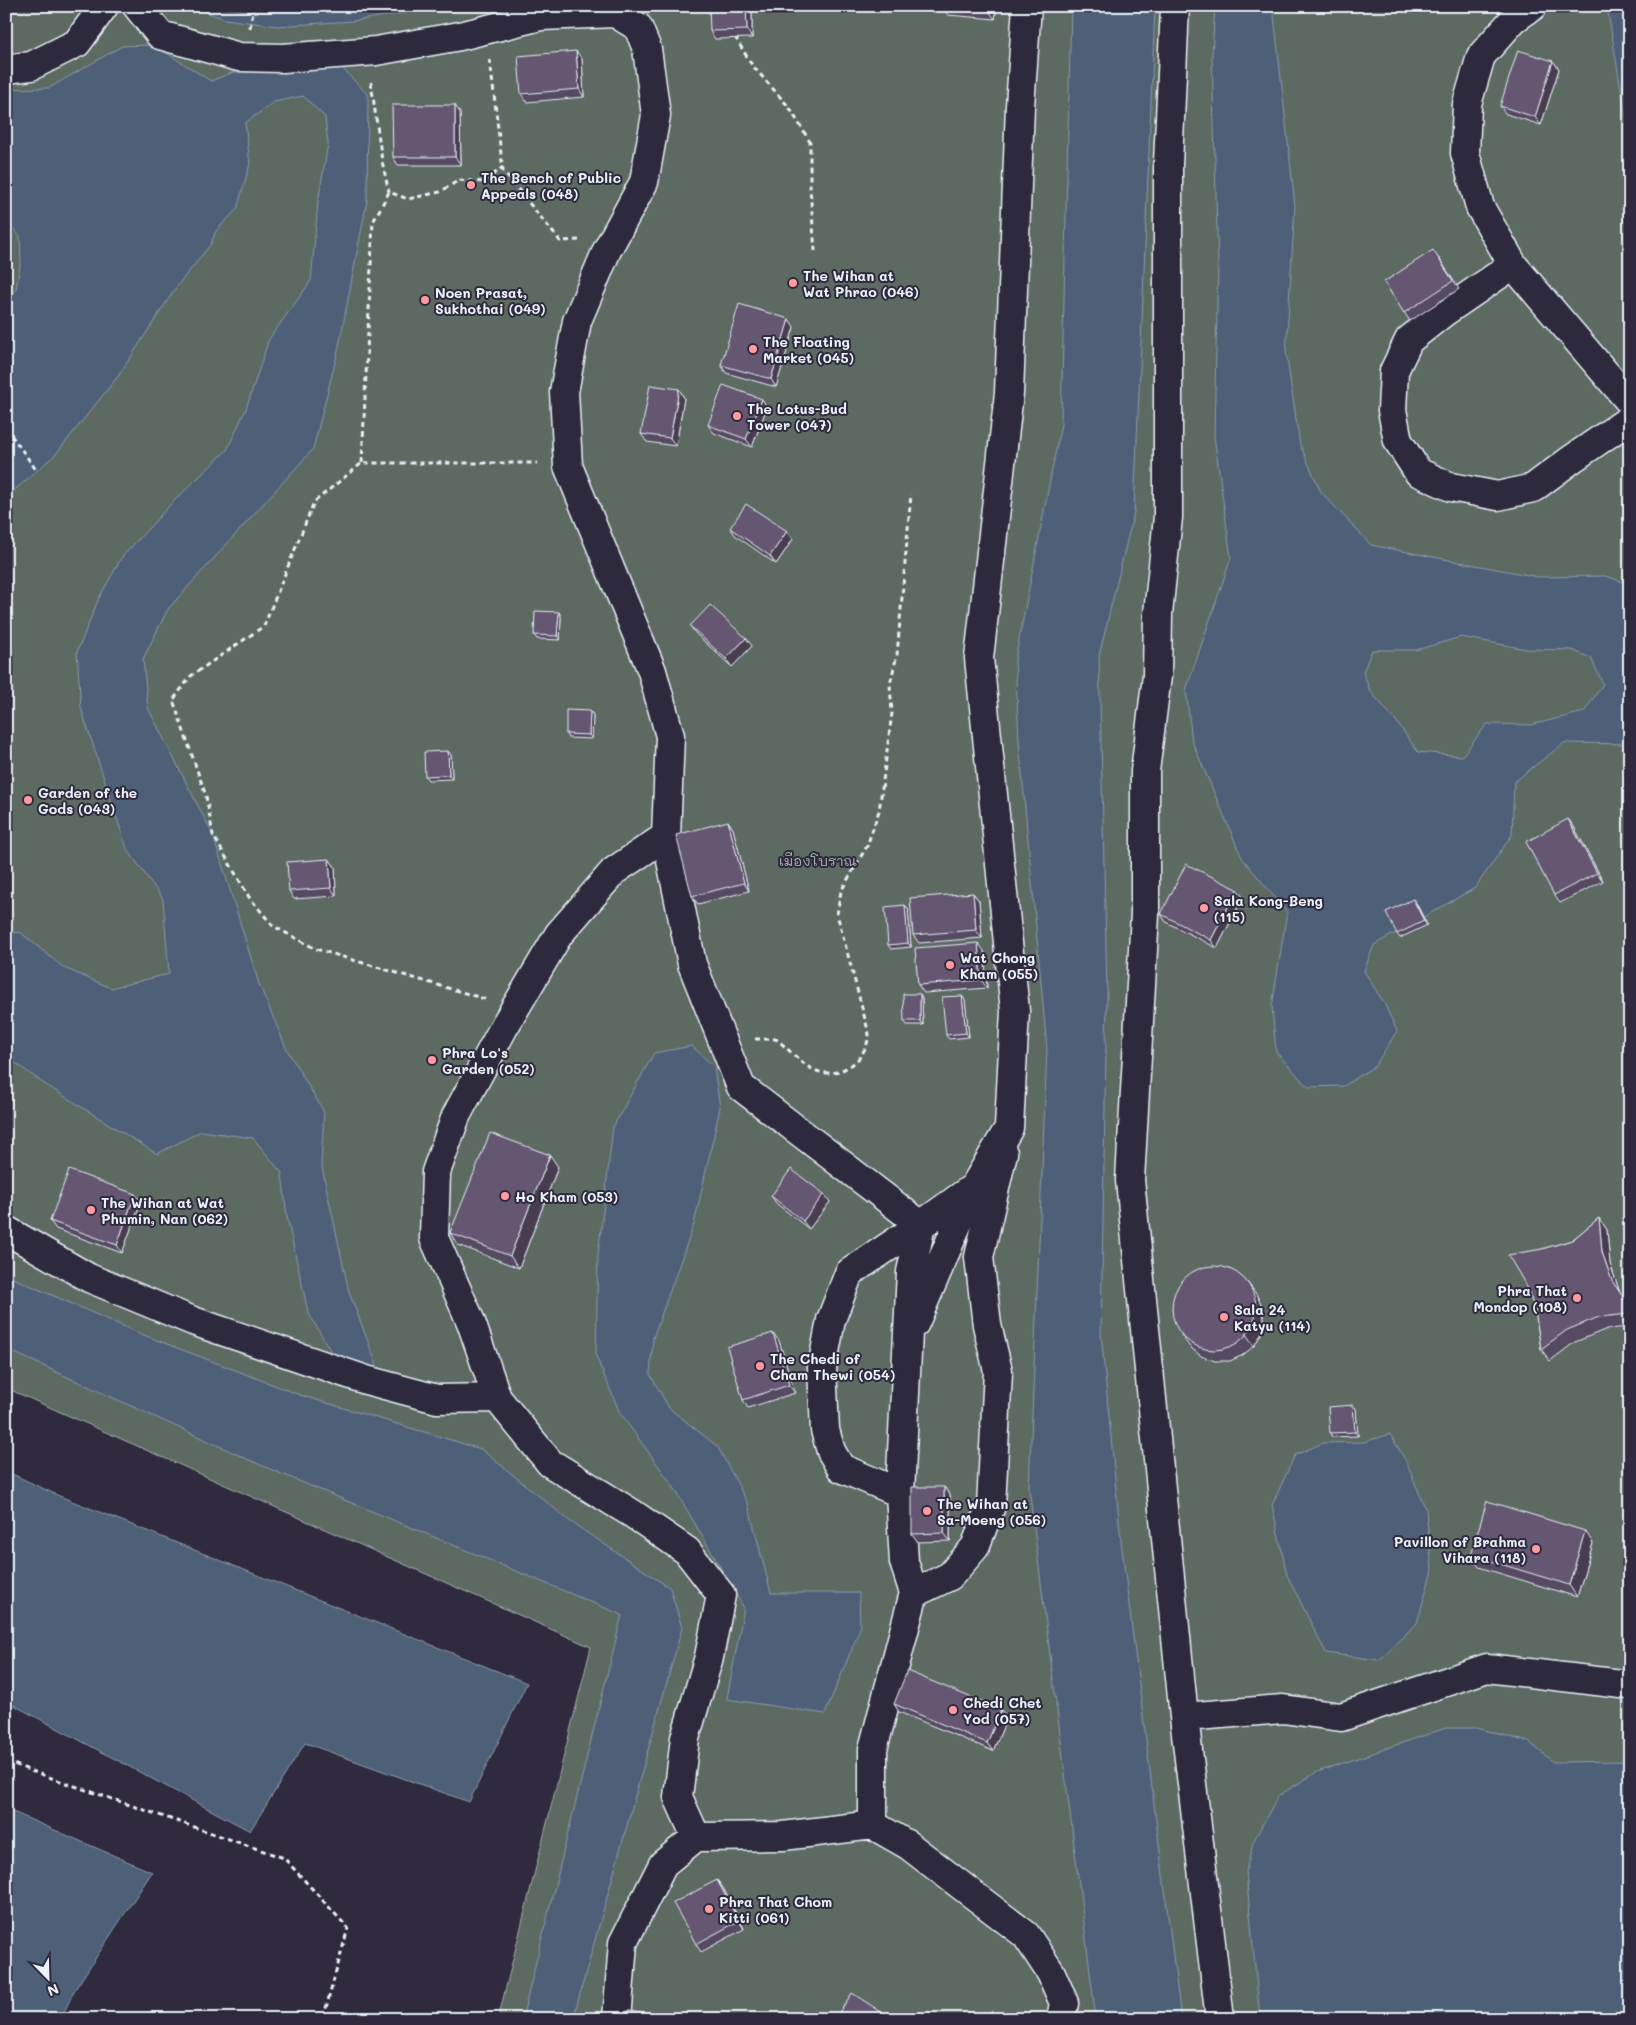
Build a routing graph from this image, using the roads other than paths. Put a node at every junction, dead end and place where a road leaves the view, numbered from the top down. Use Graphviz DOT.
graph roads {
  1 [pos="137,6"];
  2 [pos="1027,6"];
  3 [pos="1175,6"];
  4 [pos="1533,6"];
  5 [pos="91,12"];
  6 [pos="6,69"];
  7 [pos="1513,265"];
  8 [pos="1630,402"];
  9 [pos="1630,419"];
  10 [pos="666,836"];
  11 [pos="1008,1128"];
  12 [pos="974,1186"];
  13 [pos="921,1225"];
  14 [pos="6,1230"];
  15 [pos="908,1339"];
  16 [pos="497,1398"];
  17 [pos="900,1493"];
  18 [pos="914,1593"];
  19 [pos="1630,1685"];
  20 [pos="1184,1717"];
  21 [pos="873,1825"];
  22 [pos="696,1837"];
  23 [pos="617,2019"];
  24 [pos="1061,2019"];
  25 [pos="1220,2019"];
  1 -- 10 [label="lane"];
  2 -- 11 [label="lane"];
  3 -- 20 [label="lane"];
  4 -- 7 [label="lane"];
  5 -- 6 [label="lane"];
  7 -- 8 [label="lane"];
  7 -- 9 [label="lane"];
  10 -- 13 [label="lane"];
  10 -- 16 [label="lane"];
  11 -- 12 [label="lane"];
  11 -- 18 [label="lane"];
  12 -- 13 [label="lane"];
  12 -- 15 [label="lane"];
  13 -- 15 [label="lane"];
  13 -- 17 [label="lane"];
  14 -- 16 [label="lane"];
  15 -- 17 [label="lane"];
  16 -- 22 [label="lane"];
  17 -- 18 [label="lane"];
  18 -- 21 [label="lane"];
  19 -- 20 [label="lane"];
  20 -- 25 [label="lane"];
  21 -- 22 [label="lane"];
  21 -- 24 [label="lane"];
  22 -- 23 [label="lane"];
}
